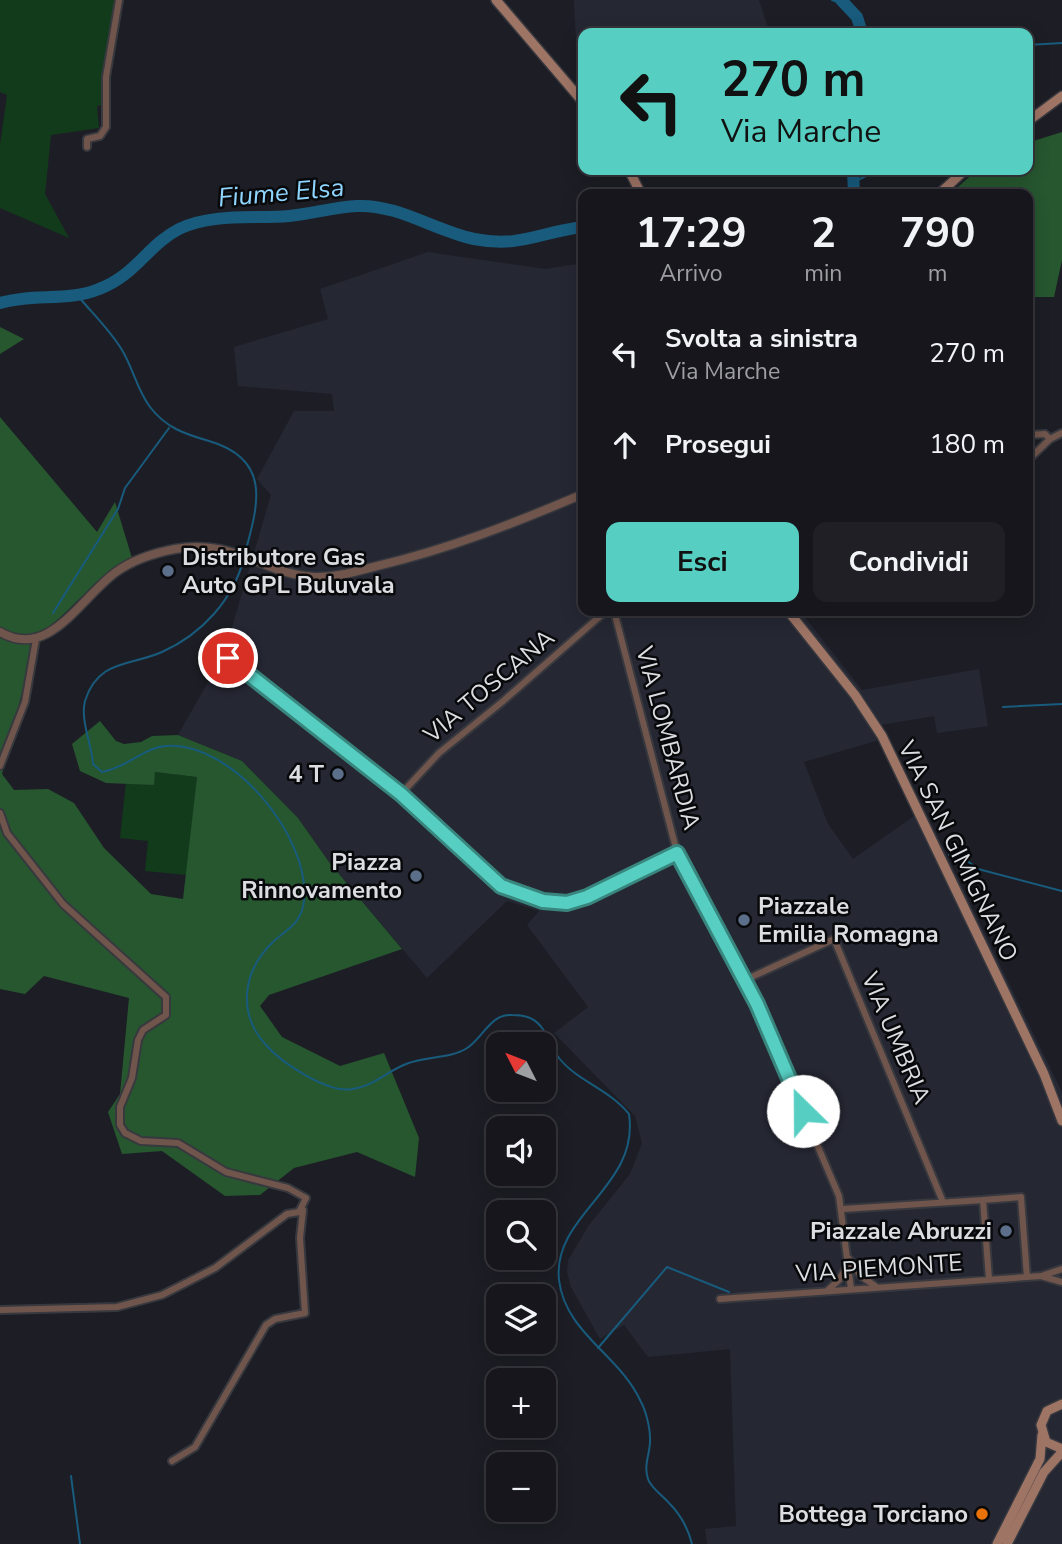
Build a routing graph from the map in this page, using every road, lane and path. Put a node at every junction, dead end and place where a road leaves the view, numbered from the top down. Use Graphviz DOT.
graph roads {
  1 [pos="119,0"];
  2 [pos="496,0"];
  3 [pos="578,96"];
  4 [pos="1062,96"];
  5 [pos="1033,118"];
  6 [pos="87,147"];
  7 [pos="960,175"];
  8 [pos="944,189"];
  9 [pos="1062,433"];
  10 [pos="1033,435"];
  11 [pos="1051,439"];
  12 [pos="1033,456"];
  13 [pos="578,496"];
  14 [pos="600,616"];
  15 [pos="615,616"];
  16 [pos="792,616"];
  17 [pos="0,632"];
  18 [pos="36,639"];
  19 [pos="228,658"];
  20 [pos="0,766"];
  21 [pos="401,794"];
  22 [pos="0,813"];
  23 [pos="677,853"];
  24 [pos="745,981"];
  25 [pos="1062,1121"];
  26 [pos="983,1200"];
  27 [pos="943,1202"];
  28 [pos="843,1209"];
  29 [pos="303,1210"];
  30 [pos="848,1258"];
  31 [pos="1061,1268"];
  32 [pos="1027,1276"];
  33 [pos="1041,1276"];
  34 [pos="989,1279"];
  35 [pos="1062,1282"];
  36 [pos="877,1287"];
  37 [pos="851,1289"];
  38 [pos="826,1291"];
  39 [pos="720,1299"];
  40 [pos="0,1310"];
  41 [pos="1062,1394"];
  42 [pos="1058,1405"];
  43 [pos="1042,1435"];
  44 [pos="1062,1451"];
  45 [pos="172,1461"];
  46 [pos="997,1544"];
  47 [pos="1007,1544"];
  1 -- 6 [label="street"];
  2 -- 3 [label="main road"];
  4 -- 5 [label="main road"];
  7 -- 8 [label="main road"];
  9 -- 11 [label="street"];
  10 -- 11 [label="street"];
  11 -- 12 [label="street"];
  13 -- 18 [label="street"];
  14 -- 21 [label="street, VIA TOSCANA"];
  15 -- 23 [label="street, VIA LOMBARDIA"];
  16 -- 25 [label="main road, VIA SAN GIMIGNANO"];
  17 -- 18 [label="street"];
  18 -- 20 [label="street"];
  19 -- 21 [label="street"];
  21 -- 23 [label="street"];
  22 -- 29 [label="street"];
  23 -- 24 [label="street, VIA LOMBARDIA"];
  24 -- 27 [label="street, VIA UMBRIA"];
  24 -- 28 [label="street, VIA LOMBARDIA"];
  26 -- 27 [label="street"];
  26 -- 32 [label="street"];
  26 -- 34 [label="street"];
  27 -- 28 [label="street"];
  28 -- 30 [label="street, VIA LOMBARDIA"];
  29 -- 40 [label="street"];
  29 -- 45 [label="street"];
  30 -- 36 [label="street"];
  30 -- 37 [label="street, VIA LOMBARDIA"];
  30 -- 38 [label="street"];
  31 -- 33 [label="street, VIA PIEMONTE"];
  32 -- 33 [label="street, VIA PIEMONTE"];
  32 -- 34 [label="street, VIA PIEMONTE"];
  33 -- 35 [label="street, VIA PIEMONTE"];
  34 -- 36 [label="street, VIA PIEMONTE"];
  36 -- 37 [label="street, VIA PIEMONTE"];
  37 -- 38 [label="street, VIA PIEMONTE"];
  38 -- 39 [label="street, VIA PIEMONTE"];
  41 -- 42 [label="main road"];
  42 -- 43 [label="main road"];
  43 -- 44 [label="main road"];
  43 -- 46 [label="main road"];
  44 -- 47 [label="main road"];
}
